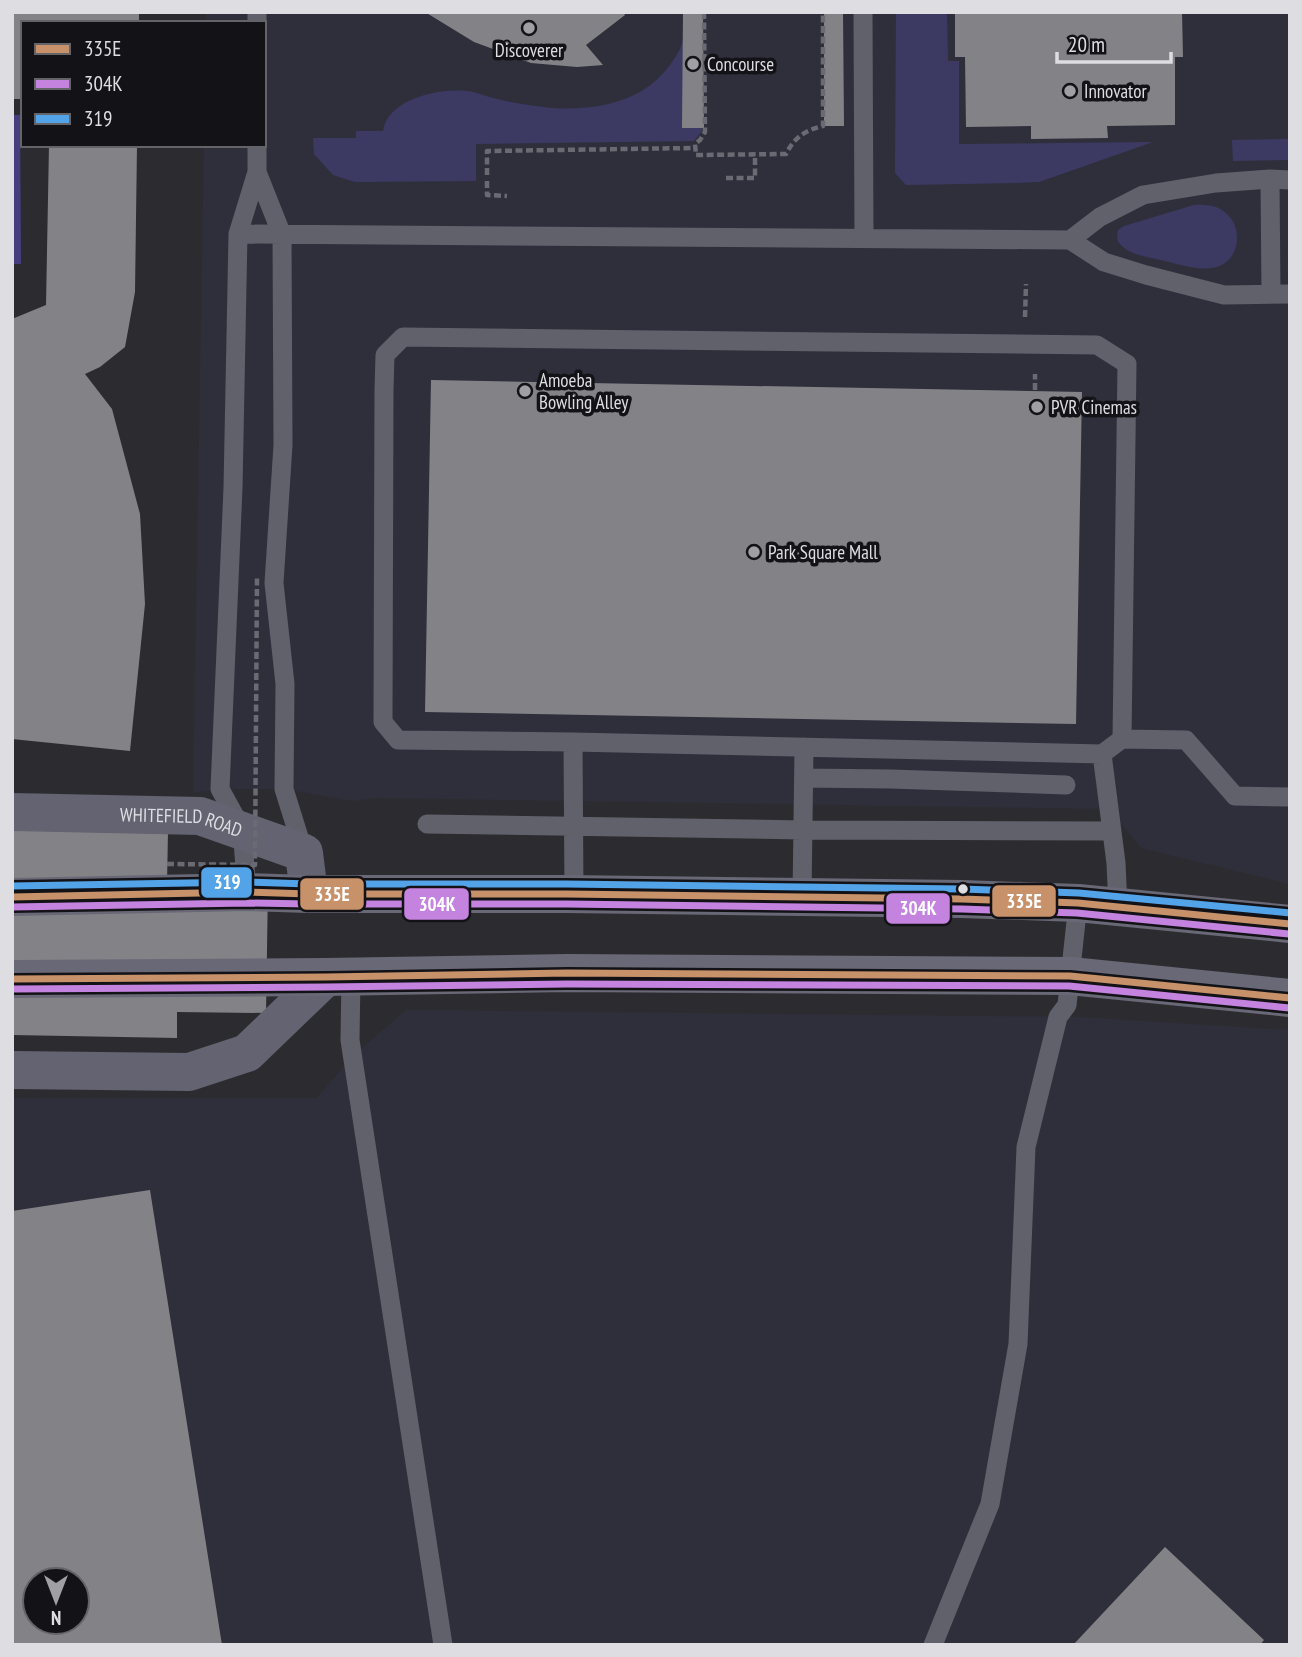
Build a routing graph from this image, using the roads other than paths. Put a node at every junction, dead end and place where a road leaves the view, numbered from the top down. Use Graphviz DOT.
graph roads {
  1 [pos="863,12"];
  2 [pos="257,147"];
  3 [pos="257,172"];
  4 [pos="1270,179"];
  5 [pos="1290,180"];
  6 [pos="237,234"];
  7 [pos="282,235"];
  8 [pos="864,238"];
  9 [pos="1070,240"];
  10 [pos="1280,294"];
  11 [pos="1122,739"];
  12 [pos="573,742"];
  13 [pos="804,747"];
  14 [pos="1102,754"];
  15 [pos="804,778"];
  16 [pos="1066,785"];
  17 [pos="1290,797"];
  18 [pos="12,812"];
  19 [pos="427,824"];
  20 [pos="573,826"];
  21 [pos="242,830"];
  22 [pos="804,830"];
  23 [pos="1112,831"];
  24 [pos="304,853"];
  25 [pos="247,892"];
  26 [pos="309,894"];
  27 [pos="574,894"];
  28 [pos="12,897"];
  29 [pos="802,897"];
  30 [pos="1078,903"];
  31 [pos="1118,907"];
  32 [pos="1290,924"];
  33 [pos="1070,976"];
  34 [pos="338,977"];
  35 [pos="12,979"];
  36 [pos="1290,998"];
  37 [pos="12,1070"];
  38 [pos="443,1645"];
  39 [pos="933,1645"];
  1 -- 8 [label="lane"];
  2 -- 3 [label="lane"];
  3 -- 6 [label="lane"];
  3 -- 7 [label="lane"];
  4 -- 5 [label="lane"];
  4 -- 9 [label="lane"];
  4 -- 10 [label="lane"];
  6 -- 7 [label="lane"];
  6 -- 21 [label="lane"];
  7 -- 8 [label="lane"];
  7 -- 24 [label="lane"];
  8 -- 9 [label="lane"];
  9 -- 10 [label="lane"];
  11 -- 12 [label="lane"];
  11 -- 14 [label="lane"];
  11 -- 17 [label="lane"];
  12 -- 13 [label="lane"];
  12 -- 20 [label="lane"];
  13 -- 14 [label="lane"];
  13 -- 15 [label="lane"];
  14 -- 23 [label="lane"];
  15 -- 16 [label="lane"];
  15 -- 22 [label="lane"];
  18 -- 21 [label="street, WHITEFIELD ROAD"];
  19 -- 20 [label="lane"];
  20 -- 22 [label="lane"];
  20 -- 27 [label="lane"];
  21 -- 24 [label="street, WHITEFIELD ROAD"];
  21 -- 25 [label="lane"];
  22 -- 23 [label="lane"];
  22 -- 29 [label="lane"];
  23 -- 31 [label="lane"];
  24 -- 26 [label="street"];
  25 -- 26 [label="main road"];
  25 -- 28 [label="main road"];
  26 -- 27 [label="main road"];
  27 -- 29 [label="main road"];
  29 -- 30 [label="main road"];
  30 -- 31 [label="main road"];
  30 -- 33 [label="lane"];
  31 -- 32 [label="main road"];
  33 -- 34 [label="main road"];
  33 -- 36 [label="main road"];
  33 -- 39 [label="lane"];
  34 -- 35 [label="main road"];
  34 -- 37 [label="street"];
  34 -- 38 [label="lane"];
}
